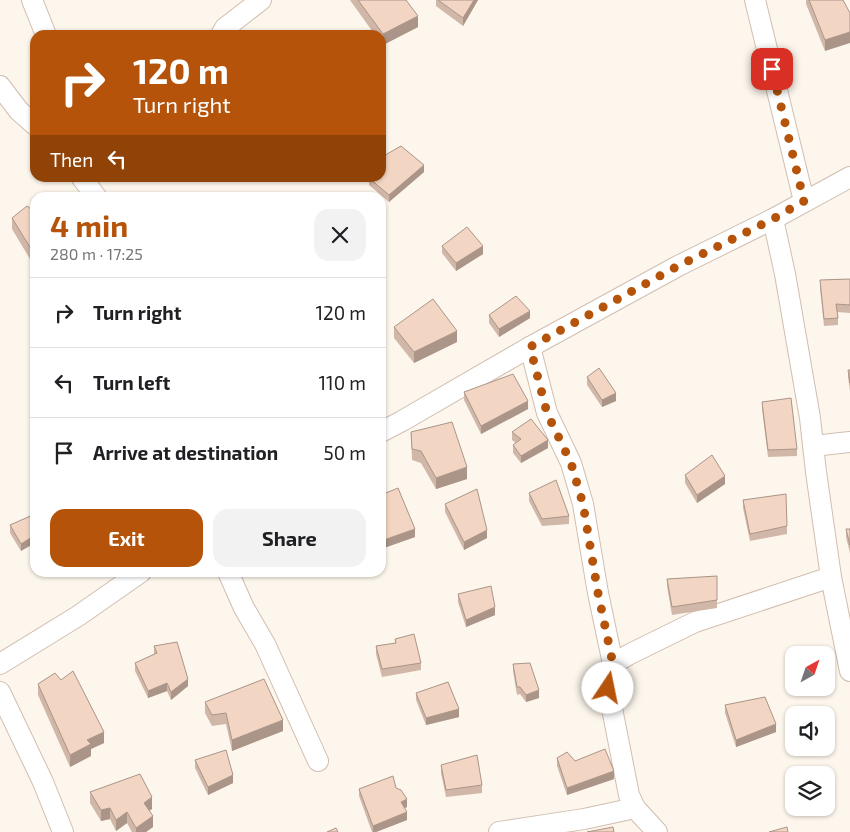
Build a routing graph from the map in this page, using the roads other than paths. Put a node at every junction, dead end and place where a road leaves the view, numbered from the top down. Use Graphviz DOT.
graph roads {
  1 [pos="32,0"];
  2 [pos="261,0"];
  3 [pos="756,0"];
  4 [pos="44,30"];
  5 [pos="224,30"];
  6 [pos="0,86"];
  7 [pos="30,121"];
  8 [pos="850,177"];
  9 [pos="804,201"];
  10 [pos="773,219"];
  11 [pos="530,347"];
  12 [pos="386,429"];
  13 [pos="850,442"];
  14 [pos="813,446"];
  15 [pos="134,577"];
  16 [pos="230,577"];
  17 [pos="831,577"];
  18 [pos="1,660"];
  19 [pos="613,664"];
  20 [pos="850,671"];
  21 [pos="0,692"];
  22 [pos="318,761"];
  23 [pos="635,808"];
  24 [pos="63,832"];
  25 [pos="499,832"];
  26 [pos="657,832"];
  1 -- 4 [label="street"];
  2 -- 5 [label="street"];
  3 -- 9 [label="street"];
  6 -- 7 [label="street"];
  8 -- 9 [label="street"];
  9 -- 10 [label="street"];
  10 -- 11 [label="street"];
  10 -- 14 [label="street"];
  11 -- 12 [label="street"];
  11 -- 19 [label="street"];
  13 -- 14 [label="street"];
  14 -- 17 [label="street"];
  15 -- 18 [label="street"];
  16 -- 22 [label="street"];
  17 -- 19 [label="street"];
  17 -- 20 [label="street"];
  19 -- 23 [label="street"];
  21 -- 24 [label="street"];
  23 -- 25 [label="street"];
  23 -- 26 [label="street"];
}
